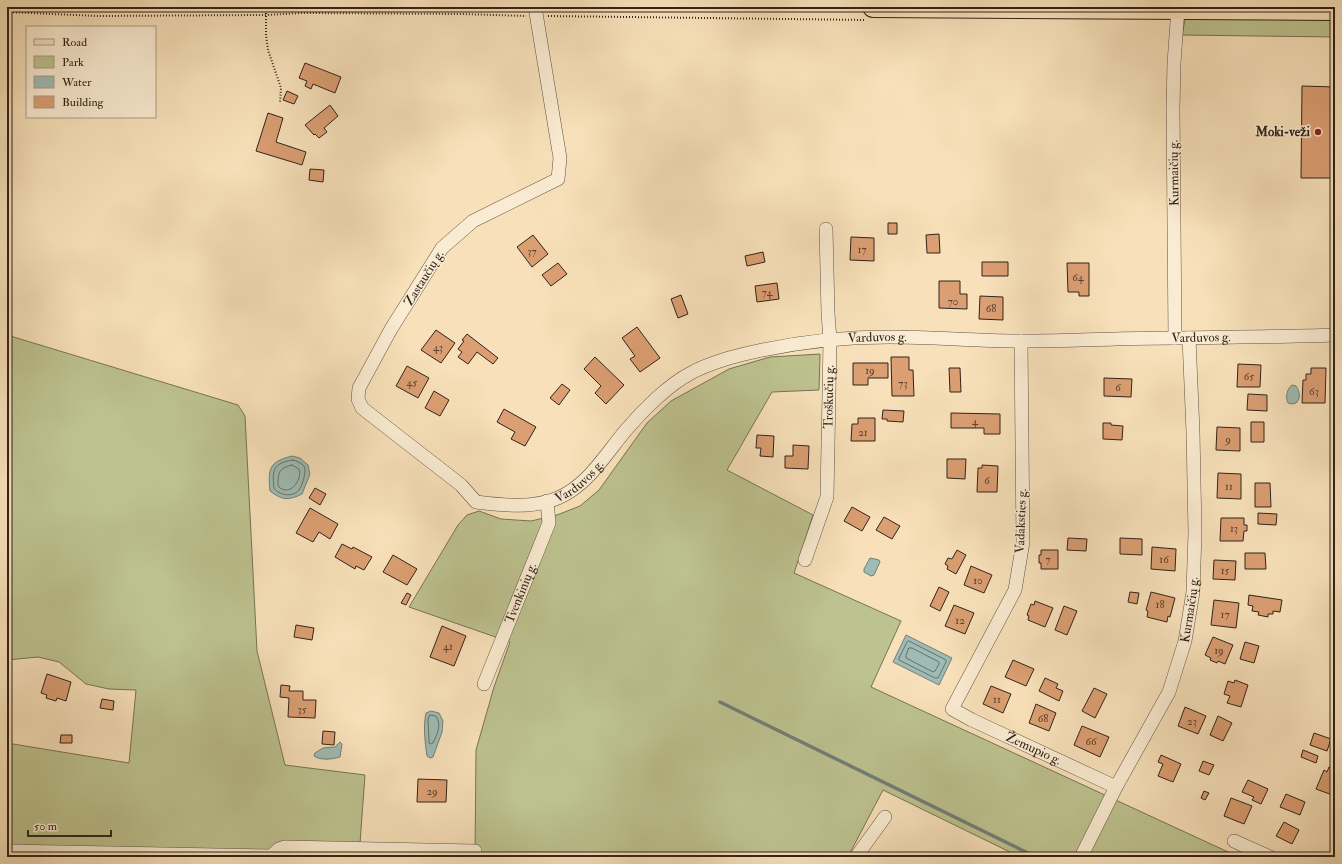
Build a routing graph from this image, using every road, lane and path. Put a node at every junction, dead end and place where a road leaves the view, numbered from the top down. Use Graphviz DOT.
graph roads {
  1 [pos="266,7"];
  2 [pos="1178,8"];
  3 [pos="1335,10"];
  4 [pos="7,12"];
  5 [pos="535,12"];
  6 [pos="870,14"];
  7 [pos="266,15"];
  8 [pos="280,103"];
  9 [pos="826,229"];
  10 [pos="1335,335"];
  11 [pos="1175,338"];
  12 [pos="1189,338"];
  13 [pos="830,340"];
  14 [pos="1021,341"];
  15 [pos="547,501"];
  16 [pos="476,502"];
  17 [pos="805,560"];
  18 [pos="484,684"];
  19 [pos="952,709"];
  20 [pos="1116,787"];
  21 [pos="885,817"];
  22 [pos="1234,840"];
  23 [pos="7,851"];
  24 [pos="475,851"];
  25 [pos="271,856"];
  26 [pos="856,857"];
  27 [pos="1081,857"];
  28 [pos="1270,857"];
  1 -- 7 [label="path"];
  2 -- 3 [label="main road"];
  2 -- 6 [label="main road"];
  2 -- 11 [label="street, Kurmaičių g."];
  4 -- 7 [label="path"];
  5 -- 6 [label="path"];
  5 -- 7 [label="path"];
  5 -- 16 [label="street, Zastaučių g."];
  7 -- 8 [label="path"];
  9 -- 13 [label="street, Troškučių g."];
  10 -- 12 [label="street, Varduvos g."];
  11 -- 12 [label="street, Varduvos g."];
  11 -- 14 [label="street, Varduvos g."];
  12 -- 20 [label="street, Kurmaičių g."];
  13 -- 14 [label="street, Varduvos g."];
  13 -- 15 [label="street, Varduvos g."];
  13 -- 17 [label="street, Troškučių g."];
  14 -- 19 [label="street, Vadaksties g."];
  15 -- 16 [label="street, Varduvos g."];
  15 -- 18 [label="street, Tvenkinių g."];
  19 -- 20 [label="street, Žemupio g."];
  20 -- 27 [label="street, Kurmaičių g."];
  21 -- 26 [label="street"];
  22 -- 28 [label="street"];
  23 -- 25 [label="street"];
  24 -- 25 [label="street"];
}
